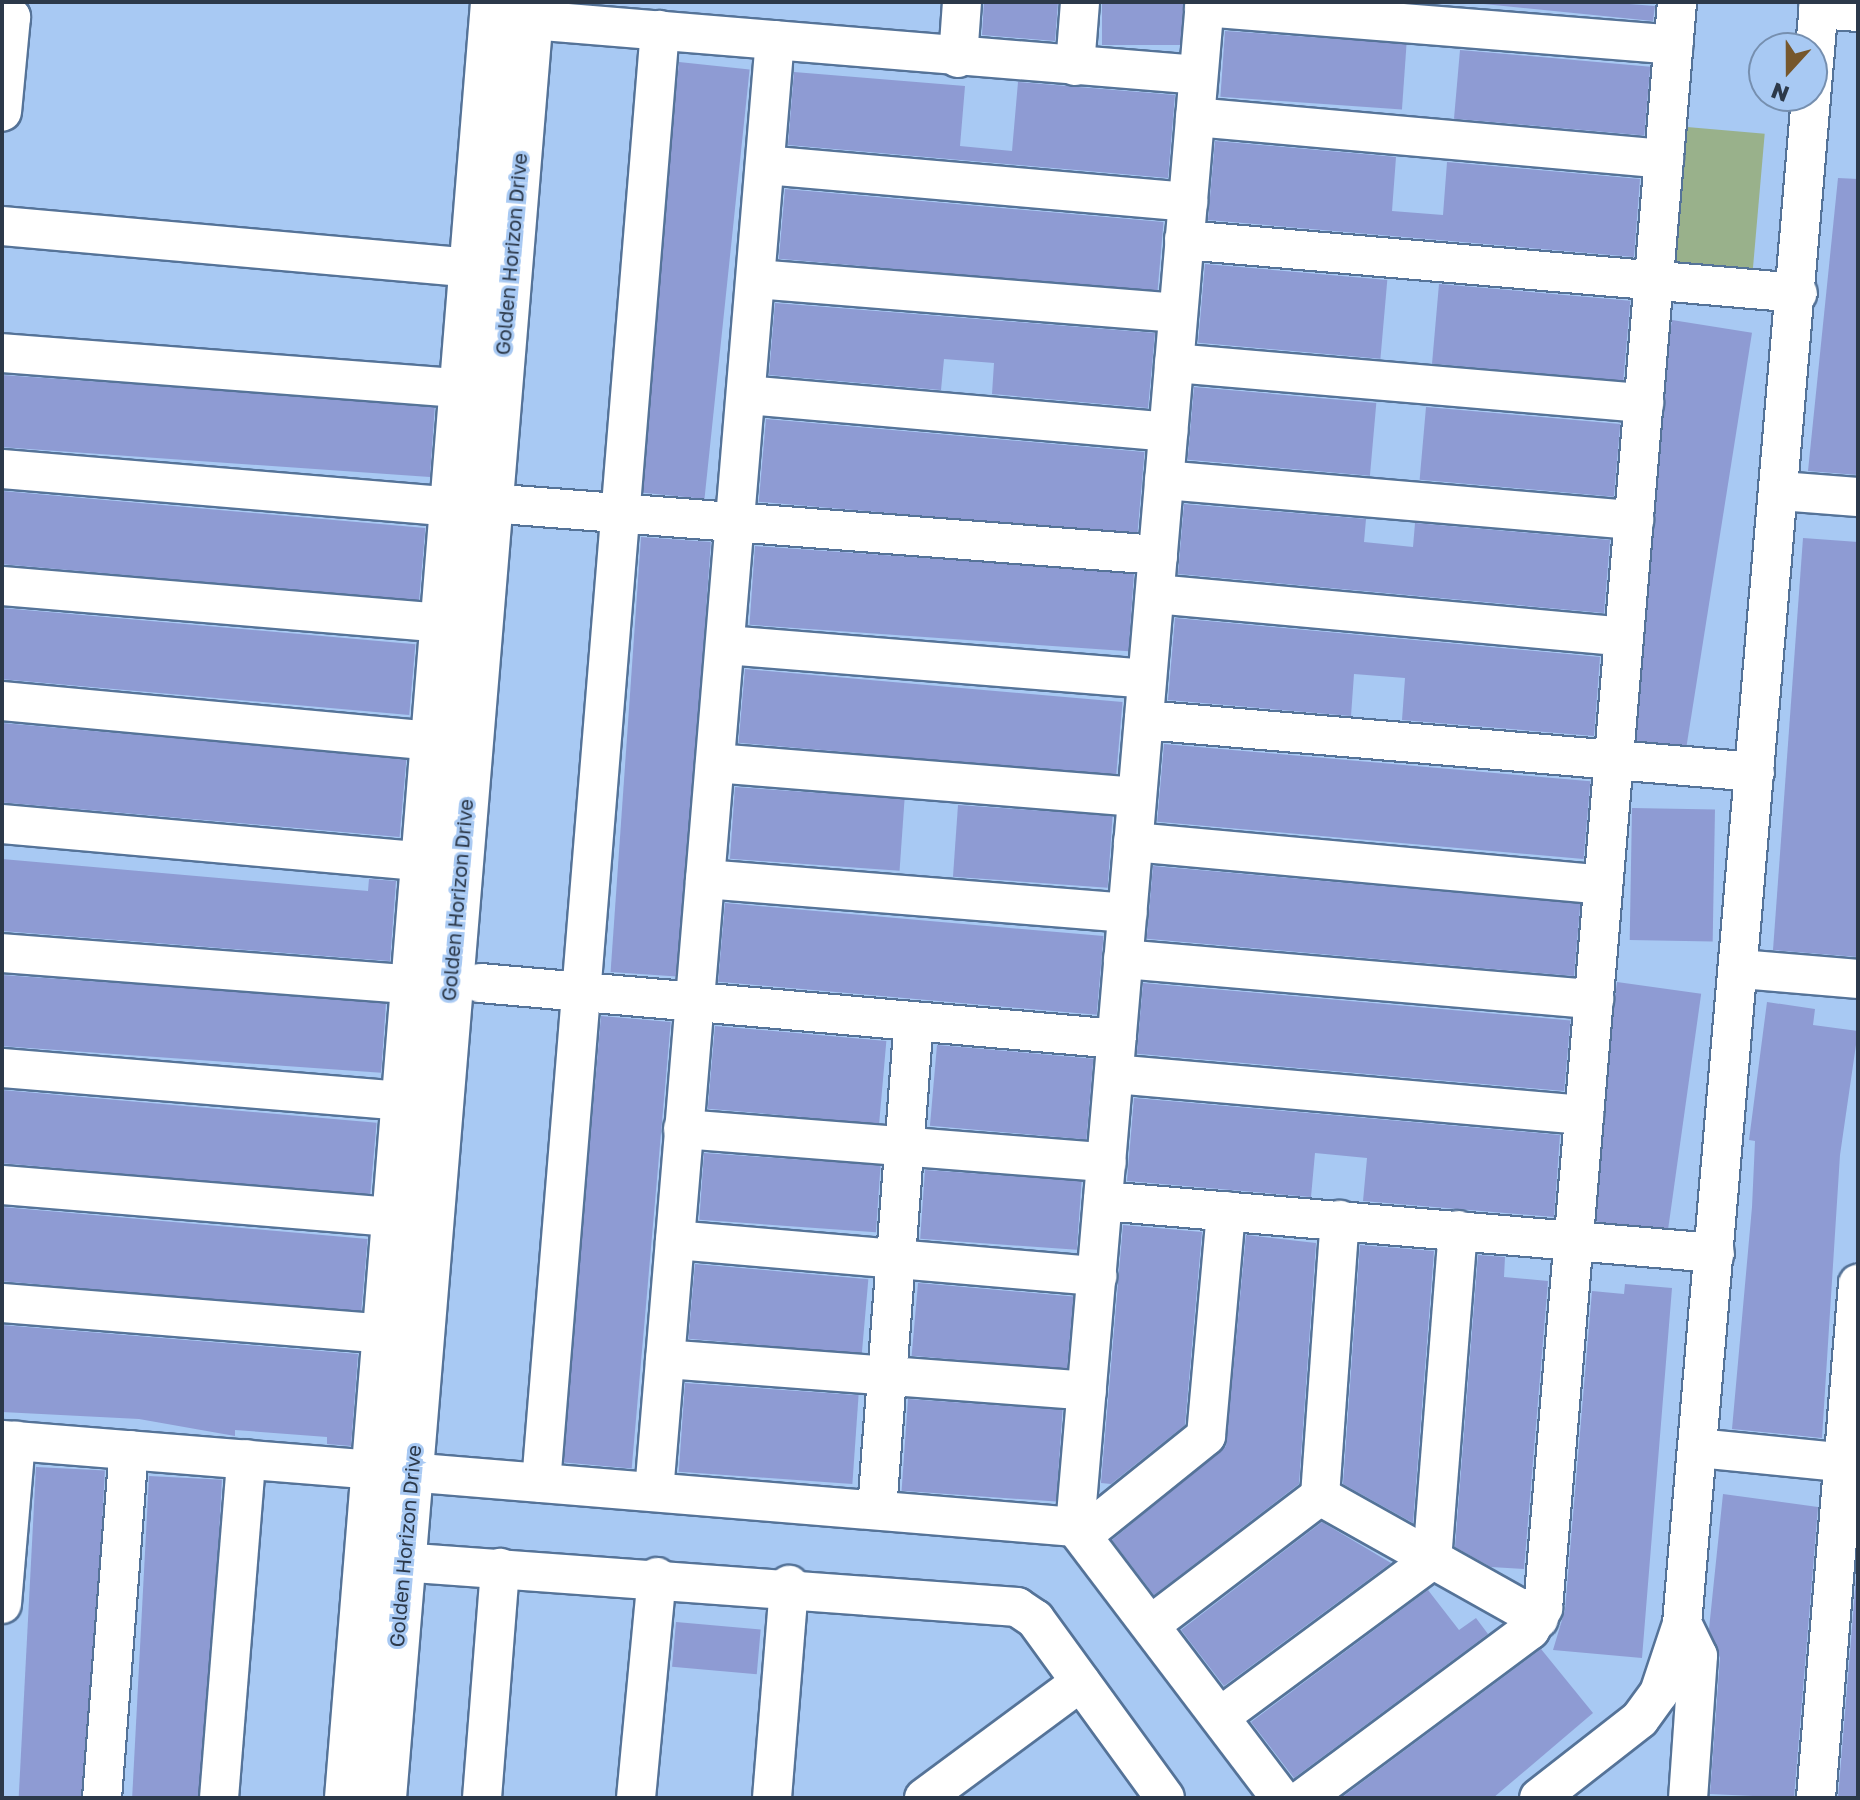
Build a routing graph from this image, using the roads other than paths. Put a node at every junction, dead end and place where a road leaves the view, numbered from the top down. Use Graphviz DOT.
graph roads {
  1 [pos="962,2"];
  2 [pos="1080,2"];
  3 [pos="1677,2"];
  4 [pos="1204,5"];
  5 [pos="1819,6"];
  6 [pos="2,8"];
  7 [pos="519,8"];
  8 [pos="1858,12"];
  9 [pos="660,30"];
  10 [pos="775,40"];
  11 [pos="1673,45"];
  12 [pos="958,58"];
  13 [pos="1075,66"];
  14 [pos="1198,75"];
  15 [pos="2,112"];
  16 [pos="1195,117"];
  17 [pos="1664,159"];
  18 [pos="765,165"];
  19 [pos="1188,202"];
  20 [pos="2,226"];
  21 [pos="1184,240"];
  22 [pos="472,268"];
  23 [pos="756,279"];
  24 [pos="1653,281"];
  25 [pos="1798,293"];
  26 [pos="1178,313"];
  27 [pos="2,353"];
  28 [pos="1174,363"];
  29 [pos="462,388"];
  30 [pos="747,395"];
  31 [pos="1644,403"];
  32 [pos="1168,432"];
  33 [pos="2,469"];
  34 [pos="1164,480"];
  35 [pos="1780,491"];
  36 [pos="1858,497"];
  37 [pos="514,505"];
  38 [pos="453,507"];
  39 [pos="620,513"];
  40 [pos="1634,520"];
  41 [pos="737,522"];
  42 [pos="1158,555"];
  43 [pos="2,586"];
  44 [pos="1155,594"];
  45 [pos="443,623"];
  46 [pos="1623,637"];
  47 [pos="726,645"];
  48 [pos="1147,679"];
  49 [pos="2,701"];
  50 [pos="1144,720"];
  51 [pos="434,741"];
  52 [pos="1613,760"];
  53 [pos="715,763"];
  54 [pos="1755,772"];
  55 [pos="1137,797"];
  56 [pos="2,824"];
  57 [pos="1133,842"];
  58 [pos="442,864"];
  59 [pos="705,879"];
  60 [pos="1603,885"];
  61 [pos="1128,913"];
  62 [pos="2,953"];
  63 [pos="1123,959"];
  64 [pos="1740,969"];
  65 [pos="1858,979"];
  66 [pos="480,983"];
  67 [pos="414,985"];
  68 [pos="577,991"];
  69 [pos="1594,999"];
  70 [pos="693,1002"];
  71 [pos="914,1021"];
  72 [pos="1115,1057"];
  73 [pos="2,1068"];
  74 [pos="404,1101"];
  75 [pos="1584,1115"];
  76 [pos="683,1129"];
  77 [pos="905,1147"];
  78 [pos="1107,1162"];
  79 [pos="2,1185"];
  80 [pos="1103,1201"];
  81 [pos="1226,1211"];
  82 [pos="394,1217"];
  83 [pos="1340,1220"];
  84 [pos="1458,1230"];
  85 [pos="1573,1239"];
  86 [pos="675,1240"];
  87 [pos="1715,1253"];
  88 [pos="896,1259"];
  89 [pos="1097,1276"];
  90 [pos="1858,1284"];
  91 [pos="2,1303"];
  92 [pos="384,1334"];
  93 [pos="1856,1336"];
  94 [pos="665,1359"];
  95 [pos="888,1376"];
  96 [pos="1087,1391"];
  97 [pos="9,1440"];
  98 [pos="1698,1448"];
  99 [pos="129,1450"];
  100 [pos="246,1459"];
  101 [pos="1851,1464"];
  102 [pos="405,1472"];
  103 [pos="541,1483"];
  104 [pos="654,1492"];
  105 [pos="1320,1496"];
  106 [pos="877,1510"];
  107 [pos="1079,1531"];
  108 [pos="1432,1560"];
  109 [pos="384,1561"];
  110 [pos="500,1568"];
  111 [pos="657,1577"];
  112 [pos="789,1585"];
  113 [pos="2,1604"];
  114 [pos="1539,1619"];
  115 [pos="1153,1623"];
  116 [pos="1682,1624"];
  117 [pos="1081,1682"];
  118 [pos="1221,1716"];
  119 [pos="1158,1795"];
  120 [pos="102,1798"];
  121 [pos="219,1798"];
  122 [pos="347,1798"];
  123 [pos="384,1798"];
  124 [pos="482,1798"];
  125 [pos="636,1798"];
  126 [pos="772,1798"];
  127 [pos="924,1798"];
  128 [pos="1281,1798"];
  129 [pos="1304,1798"];
  130 [pos="1539,1798"];
  131 [pos="1688,1798"];
  132 [pos="1816,1798"];
  1 -- 12 [label="street"];
  2 -- 13 [label="street"];
  3 -- 11 [label="street"];
  4 -- 11 [label="street"];
  4 -- 14 [label="street"];
  5 -- 8 [label="street"];
  5 -- 25 [label="street"];
  6 -- 15 [label="street"];
  7 -- 9 [label="street"];
  7 -- 22 [label="street, Golden Horizon Drive"];
  7 -- 58 [label="street, Golden Horizon Drive"];
  9 -- 10 [label="street"];
  9 -- 39 [label="street"];
  10 -- 12 [label="street"];
  10 -- 18 [label="street"];
  11 -- 17 [label="street"];
  12 -- 13 [label="street"];
  13 -- 14 [label="street"];
  14 -- 16 [label="street"];
  16 -- 17 [label="street"];
  16 -- 19 [label="street"];
  17 -- 24 [label="street"];
  18 -- 19 [label="street"];
  18 -- 23 [label="street"];
  19 -- 21 [label="street"];
  20 -- 22 [label="street"];
  21 -- 24 [label="street"];
  21 -- 26 [label="street"];
  22 -- 29 [label="street, Golden Horizon Drive"];
  23 -- 26 [label="street"];
  23 -- 30 [label="street"];
  24 -- 25 [label="street"];
  24 -- 31 [label="street"];
  25 -- 35 [label="street"];
  26 -- 28 [label="street"];
  27 -- 29 [label="street"];
  28 -- 31 [label="street"];
  28 -- 32 [label="street"];
  29 -- 38 [label="street, Golden Horizon Drive"];
  30 -- 32 [label="street"];
  30 -- 41 [label="street"];
  31 -- 40 [label="street"];
  32 -- 34 [label="street"];
  33 -- 38 [label="street"];
  34 -- 40 [label="street"];
  34 -- 42 [label="street"];
  35 -- 36 [label="street"];
  35 -- 54 [label="street"];
  37 -- 39 [label="street"];
  38 -- 45 [label="street, Golden Horizon Drive"];
  39 -- 41 [label="street"];
  39 -- 68 [label="street"];
  40 -- 46 [label="street"];
  41 -- 42 [label="street"];
  41 -- 47 [label="street"];
  42 -- 44 [label="street"];
  43 -- 45 [label="street"];
  44 -- 46 [label="street"];
  44 -- 48 [label="street"];
  45 -- 51 [label="street, Golden Horizon Drive"];
  46 -- 52 [label="street"];
  47 -- 48 [label="street"];
  47 -- 53 [label="street"];
  48 -- 50 [label="street"];
  49 -- 51 [label="street"];
  50 -- 52 [label="street"];
  50 -- 55 [label="street"];
  51 -- 58 [label="street, Golden Horizon Drive"];
  52 -- 54 [label="street"];
  52 -- 60 [label="street"];
  53 -- 55 [label="street"];
  53 -- 59 [label="street"];
  54 -- 64 [label="street"];
  55 -- 57 [label="street"];
  56 -- 58 [label="street"];
  57 -- 60 [label="street"];
  57 -- 61 [label="street"];
  58 -- 67 [label="street, Golden Horizon Drive"];
  58 -- 102 [label="street, Golden Horizon Drive"];
  59 -- 61 [label="street"];
  59 -- 70 [label="street"];
  60 -- 69 [label="street"];
  61 -- 63 [label="street"];
  62 -- 67 [label="street"];
  63 -- 69 [label="street"];
  63 -- 72 [label="street"];
  64 -- 65 [label="street"];
  64 -- 87 [label="street"];
  66 -- 68 [label="street"];
  67 -- 74 [label="street, Golden Horizon Drive"];
  68 -- 70 [label="street"];
  68 -- 103 [label="street"];
  69 -- 75 [label="street"];
  70 -- 71 [label="street"];
  70 -- 76 [label="street"];
  71 -- 72 [label="street"];
  71 -- 77 [label="street"];
  72 -- 75 [label="street"];
  72 -- 78 [label="street"];
  73 -- 74 [label="street"];
  74 -- 82 [label="street, Golden Horizon Drive"];
  75 -- 85 [label="street"];
  76 -- 77 [label="street"];
  76 -- 86 [label="street"];
  77 -- 78 [label="street"];
  77 -- 88 [label="street"];
  78 -- 80 [label="street"];
  79 -- 82 [label="street"];
  80 -- 81 [label="street"];
  80 -- 89 [label="street"];
  81 -- 83 [label="street"];
  81 -- 107 [label="street"];
  82 -- 92 [label="street, Golden Horizon Drive"];
  83 -- 84 [label="street"];
  83 -- 105 [label="street"];
  84 -- 85 [label="street"];
  84 -- 108 [label="street"];
  85 -- 87 [label="street"];
  85 -- 114 [label="street"];
  86 -- 88 [label="street"];
  86 -- 94 [label="street"];
  87 -- 98 [label="street"];
  88 -- 89 [label="street"];
  88 -- 95 [label="street"];
  89 -- 96 [label="street"];
  90 -- 93 [label="street"];
  91 -- 92 [label="street"];
  92 -- 102 [label="street, Golden Horizon Drive"];
  93 -- 101 [label="street"];
  94 -- 95 [label="street"];
  94 -- 104 [label="street"];
  95 -- 96 [label="street"];
  95 -- 106 [label="street"];
  96 -- 107 [label="street"];
  97 -- 99 [label="street"];
  97 -- 113 [label="street"];
  98 -- 101 [label="street"];
  98 -- 116 [label="street"];
  99 -- 100 [label="street"];
  99 -- 120 [label="street"];
  100 -- 102 [label="street"];
  100 -- 121 [label="street"];
  101 -- 132 [label="street"];
  102 -- 103 [label="street"];
  102 -- 109 [label="street, Golden Horizon Drive"];
  103 -- 104 [label="street"];
  104 -- 106 [label="street"];
  105 -- 108 [label="street"];
  105 -- 115 [label="street"];
  106 -- 107 [label="street"];
  107 -- 115 [label="street"];
  108 -- 114 [label="street"];
  108 -- 118 [label="street"];
  109 -- 110 [label="street"];
  109 -- 122 [label="street, Golden Horizon Drive"];
  109 -- 123 [label="street, Golden Horizon Drive"];
  110 -- 111 [label="street"];
  110 -- 124 [label="street"];
  111 -- 112 [label="street"];
  111 -- 125 [label="street"];
  112 -- 117 [label="street"];
  112 -- 126 [label="street"];
  114 -- 129 [label="street"];
  115 -- 118 [label="street"];
  116 -- 130 [label="street"];
  116 -- 131 [label="street"];
  117 -- 119 [label="street"];
  117 -- 127 [label="street"];
  118 -- 128 [label="street"];
}
